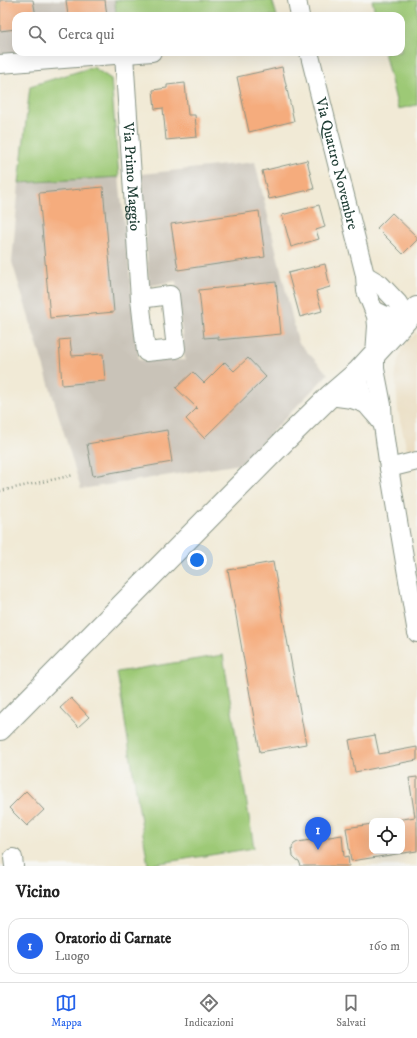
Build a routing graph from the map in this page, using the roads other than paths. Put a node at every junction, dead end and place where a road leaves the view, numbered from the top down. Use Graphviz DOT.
graph roads {
  1 [pos="296,0"];
  2 [pos="299,12"];
  3 [pos="110,56"];
  4 [pos="124,56"];
  5 [pos="310,56"];
  6 [pos="0,64"];
  7 [pos="365,275"];
  8 [pos="417,298"];
  9 [pos="140,299"];
  10 [pos="374,310"];
  11 [pos="406,312"];
  12 [pos="375,354"];
  13 [pos="359,371"];
  14 [pos="379,391"];
  15 [pos="330,396"];
  16 [pos="366,404"];
  17 [pos="384,425"];
  18 [pos="417,461"];
  19 [pos="389,468"];
  20 [pos="417,633"];
  21 [pos="0,729"];
  1 -- 2 [label="street"];
  3 -- 6 [label="street"];
  4 -- 9 [label="street, Via Primo Maggio"];
  5 -- 7 [label="street, Via Quattro Novembre"];
  7 -- 10 [label="street, Via Quattro Novembre"];
  7 -- 11 [label="street"];
  8 -- 11 [label="street"];
  10 -- 11 [label="street"];
  10 -- 12 [label="street, Via Quattro Novembre"];
  11 -- 12 [label="main road"];
  12 -- 13 [label="main road"];
  12 -- 14 [label="street, Via Quattro Novembre"];
  13 -- 14 [label="street"];
  13 -- 15 [label="main road"];
  13 -- 16 [label="street"];
  14 -- 17 [label="street, Via Quattro Novembre"];
  15 -- 16 [label="street"];
  15 -- 21 [label="main road"];
  16 -- 17 [label="street"];
  17 -- 19 [label="street, Via Quattro Novembre"];
  18 -- 19 [label="street"];
  19 -- 20 [label="street, Via Quattro Novembre"];
}
